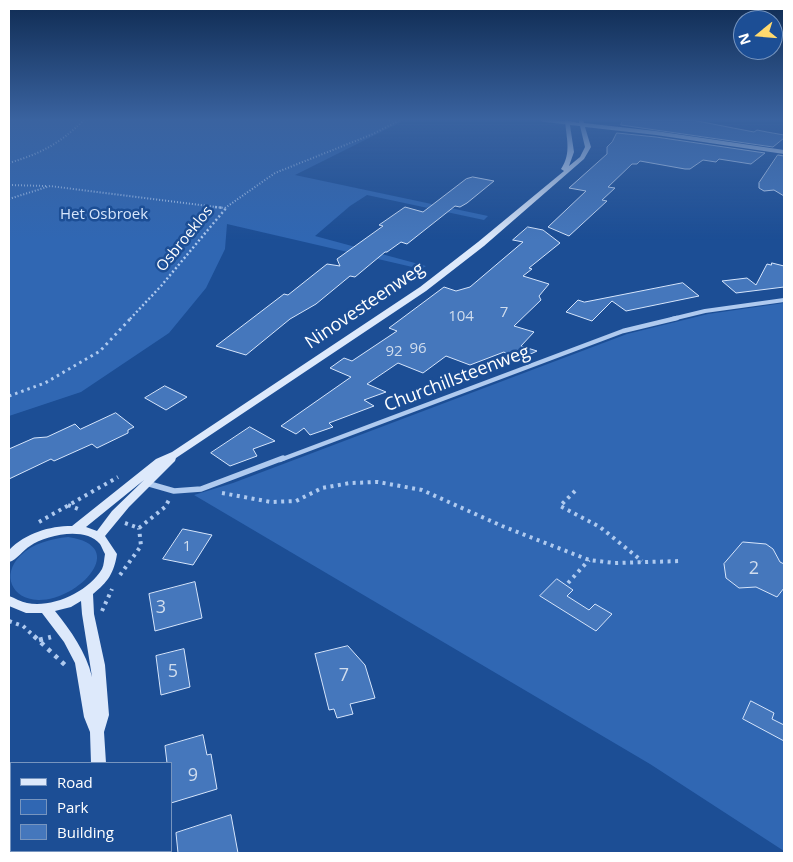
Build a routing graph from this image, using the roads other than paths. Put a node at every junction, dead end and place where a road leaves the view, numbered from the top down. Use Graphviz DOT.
graph roads {
  1 [pos="570,160"];
  2 [pos="579,160"];
  3 [pos="563,172"];
  4 [pos="784,300"];
  5 [pos="135,478"];
  6 [pos="76,529"];
  7 [pos="99,536"];
  8 [pos="9,558"];
  9 [pos="87,593"];
  10 [pos="9,601"];
  11 [pos="46,609"];
  12 [pos="98,665"];
  13 [pos="77,673"];
  14 [pos="97,732"];
  15 [pos="98,762"];
  1 -- 3 [label="main road, Ninovesteenweg"];
  2 -- 3 [label="main road, Ninovesteenweg"];
  3 -- 5 [label="main road, Ninovesteenweg"];
  4 -- 5 [label="street, Churchillsteenweg"];
  5 -- 6 [label="main road, Ninovesteenweg"];
  5 -- 7 [label="main road, Ninovesteenweg"];
  6 -- 7 [label="main road"];
  6 -- 8 [label="main road"];
  7 -- 9 [label="main road"];
  9 -- 11 [label="main road"];
  9 -- 12 [label="main road"];
  10 -- 11 [label="main road"];
  11 -- 13 [label="main road"];
  12 -- 13 [label="street"];
  12 -- 14 [label="main road"];
  13 -- 14 [label="main road"];
  14 -- 15 [label="main road"];
}
